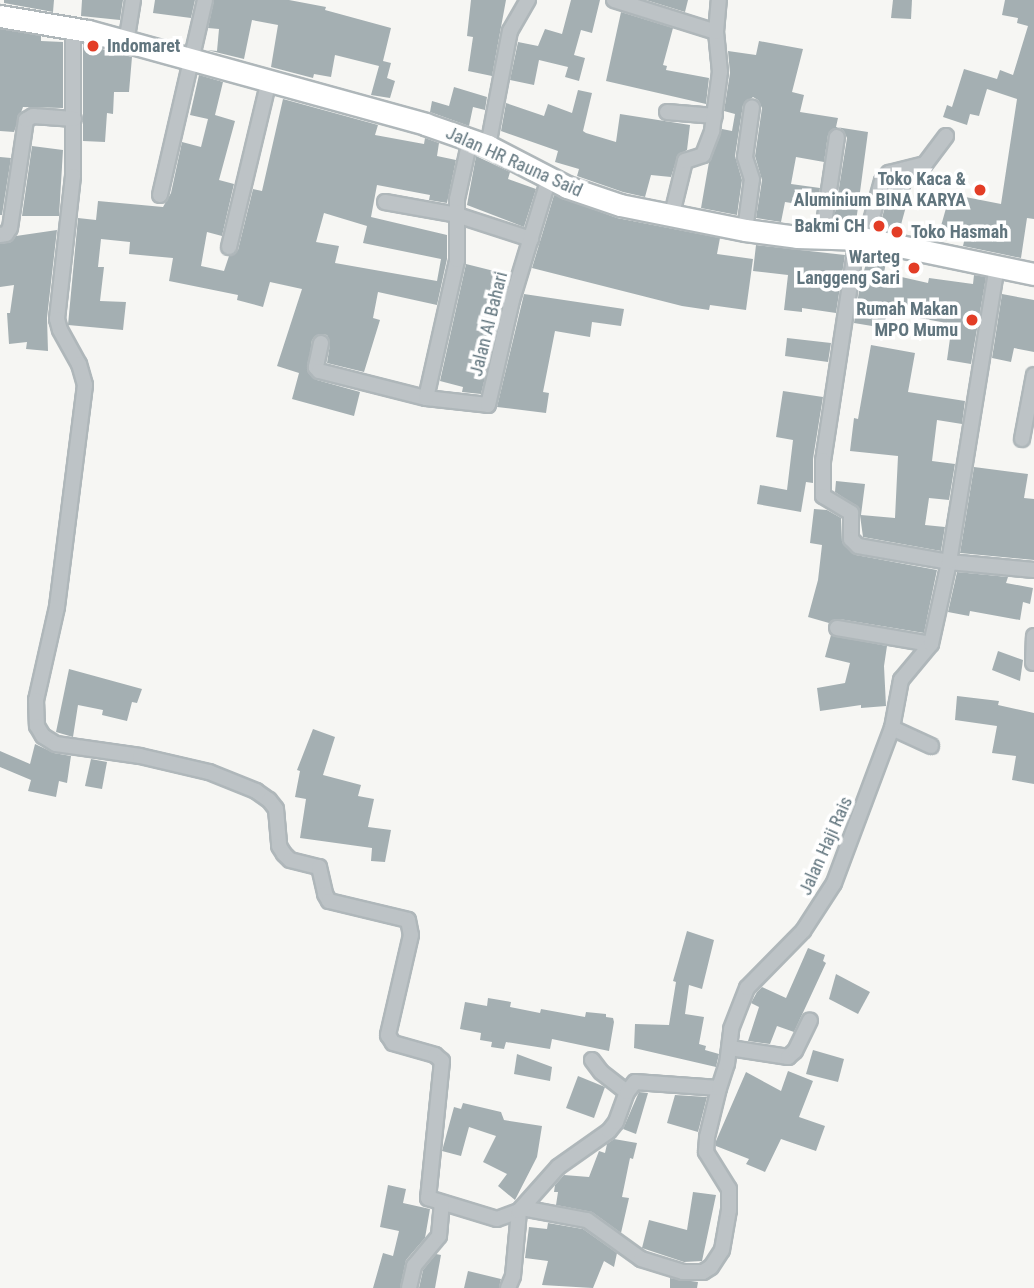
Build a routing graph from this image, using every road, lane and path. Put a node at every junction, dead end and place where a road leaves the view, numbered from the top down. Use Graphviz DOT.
graph roads {
  1 [pos="133,0"];
  2 [pos="205,0"];
  3 [pos="528,0"];
  4 [pos="614,0"];
  5 [pos="719,0"];
  6 [pos="0,16"];
  7 [pos="73,27"];
  8 [pos="716,32"];
  9 [pos="126,43"];
  10 [pos="192,58"];
  11 [pos="269,81"];
  12 [pos="752,107"];
  13 [pos="667,112"];
  14 [pos="715,116"];
  15 [pos="74,119"];
  16 [pos="946,136"];
  17 [pos="837,137"];
  18 [pos="479,143"];
  19 [pos="549,178"];
  20 [pos="160,195"];
  21 [pos="385,202"];
  22 [pos="457,215"];
  23 [pos="671,218"];
  24 [pos="745,230"];
  25 [pos="0,235"];
  26 [pos="822,237"];
  27 [pos="531,239"];
  28 [pos="862,239"];
  29 [pos="229,247"];
  30 [pos="997,267"];
  31 [pos="1034,274"];
  32 [pos="321,343"];
  33 [pos="1034,375"];
  34 [pos="426,398"];
  35 [pos="1022,439"];
  36 [pos="948,562"];
  37 [pos="1034,570"];
  38 [pos="837,628"];
  39 [pos="1034,636"];
  40 [pos="931,643"];
  41 [pos="1033,663"];
  42 [pos="892,728"];
  43 [pos="931,746"];
  44 [pos="810,1020"];
  45 [pos="730,1048"];
  46 [pos="592,1060"];
  47 [pos="719,1088"];
  48 [pos="627,1092"];
  49 [pos="442,1203"];
  50 [pos="520,1209"];
  51 [pos="511,1282"];
  52 [pos="409,1288"];
  53 [pos="525,1288"];
  1 -- 9 [label="street"];
  2 -- 10 [label="street"];
  3 -- 18 [label="street"];
  4 -- 8 [label="street"];
  5 -- 8 [label="street"];
  6 -- 7 [label="main road, Jalan HR Rauna Said"];
  7 -- 9 [label="main road, Jalan HR Rauna Said"];
  7 -- 15 [label="street"];
  8 -- 14 [label="street"];
  9 -- 10 [label="main road, Jalan HR Rauna Said"];
  10 -- 11 [label="main road, Jalan HR Rauna Said"];
  10 -- 20 [label="street"];
  11 -- 18 [label="main road, Jalan HR Rauna Said"];
  11 -- 29 [label="street"];
  12 -- 24 [label="street"];
  13 -- 14 [label="street"];
  14 -- 23 [label="street"];
  15 -- 25 [label="street"];
  15 -- 49 [label="street"];
  16 -- 28 [label="street"];
  17 -- 26 [label="street"];
  18 -- 19 [label="main road, Jalan HR Rauna Said"];
  18 -- 22 [label="street"];
  19 -- 23 [label="main road, Jalan HR Rauna Said"];
  19 -- 27 [label="street, Jalan Al Bahari"];
  21 -- 22 [label="street"];
  22 -- 27 [label="street"];
  22 -- 34 [label="street"];
  23 -- 24 [label="main road, Jalan HR Rauna Said"];
  24 -- 26 [label="main road, Jalan HR Rauna Said"];
  26 -- 28 [label="main road, Jalan HR Rauna Said"];
  27 -- 34 [label="street, Jalan Al Bahari"];
  28 -- 30 [label="main road, Jalan HR Rauna Said"];
  28 -- 36 [label="street"];
  30 -- 31 [label="main road, Jalan HR Rauna Said"];
  30 -- 36 [label="street, Jalan Haji Rais"];
  32 -- 34 [label="street, Jalan Al Bahari"];
  33 -- 35 [label="street"];
  36 -- 37 [label="street"];
  36 -- 40 [label="street, Jalan Haji Rais"];
  38 -- 40 [label="street"];
  39 -- 41 [label="street"];
  40 -- 42 [label="street, Jalan Haji Rais"];
  42 -- 43 [label="street"];
  42 -- 45 [label="street, Jalan Haji Rais"];
  44 -- 45 [label="street"];
  45 -- 47 [label="street, Jalan Haji Rais"];
  46 -- 48 [label="street"];
  47 -- 48 [label="street"];
  47 -- 50 [label="street, Jalan Haji Rais"];
  48 -- 50 [label="street"];
  49 -- 50 [label="street"];
  49 -- 52 [label="street"];
  50 -- 51 [label="street"];
  51 -- 53 [label="street"];
}
